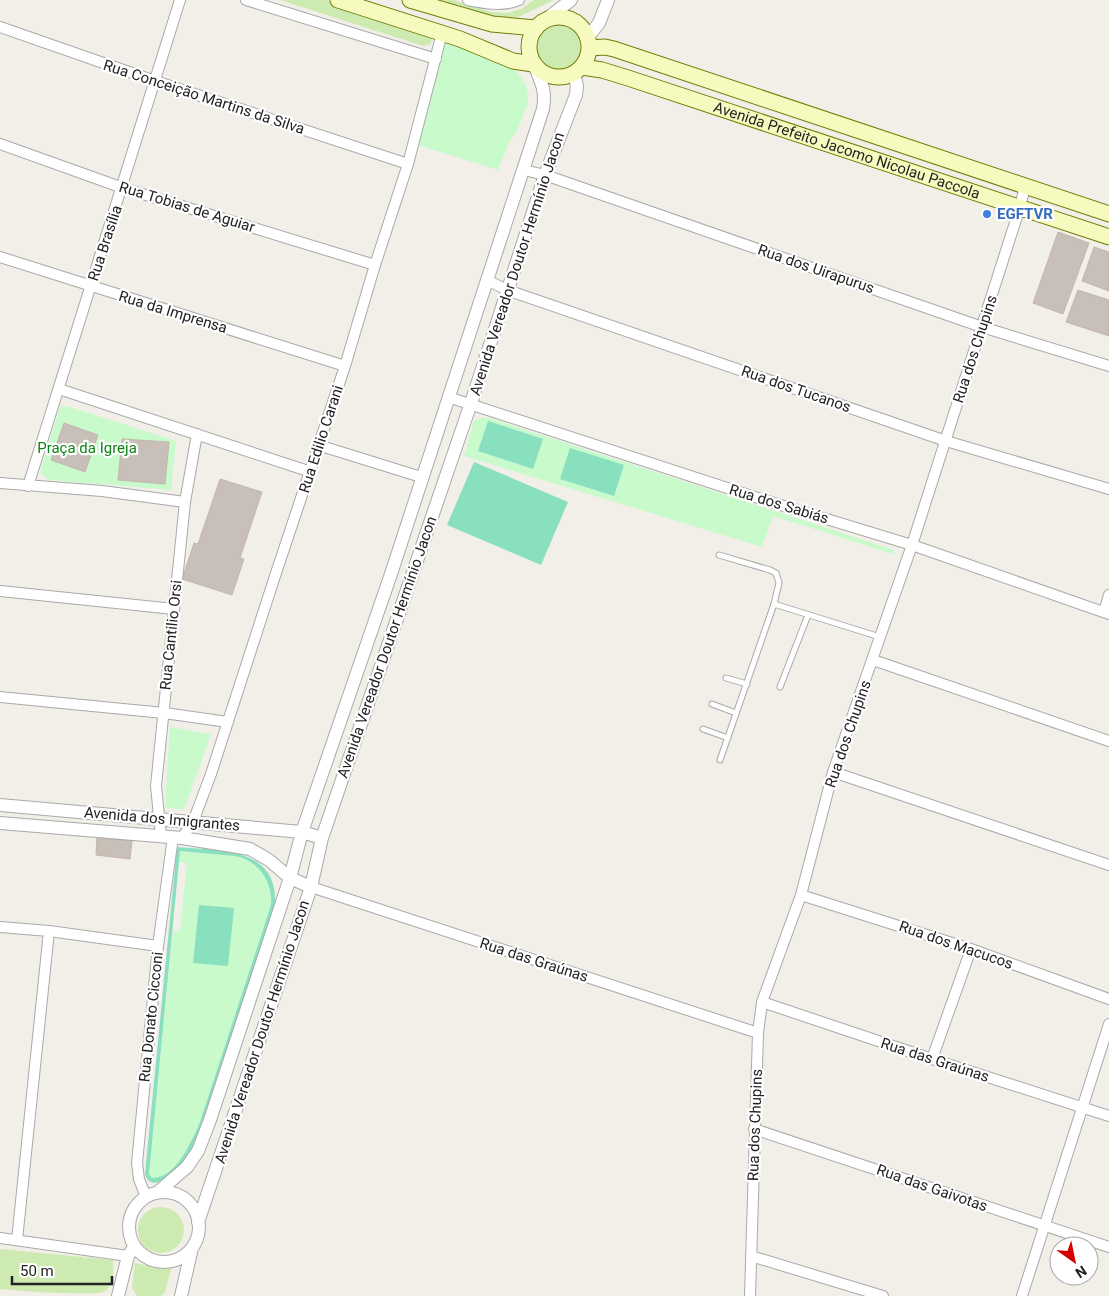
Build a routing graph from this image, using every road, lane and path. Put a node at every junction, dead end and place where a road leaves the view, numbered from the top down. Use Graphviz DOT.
graph roads {
  1 [pos="180,0"];
  2 [pos="246,0"];
  3 [pos="338,0"];
  4 [pos="410,0"];
  5 [pos="468,0"];
  6 [pos="519,0"];
  7 [pos="571,0"];
  8 [pos="608,0"];
  9 [pos="540,24"];
  10 [pos="0,28"];
  11 [pos="442,33"];
  12 [pos="589,42"];
  13 [pos="436,59"];
  14 [pos="534,65"];
  15 [pos="578,71"];
  16 [pos="155,81"];
  17 [pos="0,144"];
  18 [pos="408,164"];
  19 [pos="524,170"];
  20 [pos="545,175"];
  21 [pos="1025,186"];
  22 [pos="123,188"];
  23 [pos="1020,208"];
  24 [pos="1109,214"];
  25 [pos="1109,237"];
  26 [pos="0,257"];
  27 [pos="375,265"];
  28 [pos="486,280"];
  29 [pos="91,287"];
  30 [pos="507,290"];
  31 [pos="982,327"];
  32 [pos="345,366"];
  33 [pos="1109,366"];
  34 [pos="59,388"];
  35 [pos="448,397"];
  36 [pos="471,403"];
  37 [pos="197,434"];
  38 [pos="946,440"];
  39 [pos="318,445"];
  40 [pos="311,472"];
  41 [pos="421,478"];
  42 [pos="0,483"];
  43 [pos="28,486"];
  44 [pos="1109,489"];
  45 [pos="185,502"];
  46 [pos="912,545"];
  47 [pos="719,555"];
  48 [pos="0,591"];
  49 [pos="1109,595"];
  50 [pos="774,604"];
  51 [pos="174,609"];
  52 [pos="1106,613"];
  53 [pos="808,615"];
  54 [pos="880,638"];
  55 [pos="873,660"];
  56 [pos="726,678"];
  57 [pos="747,684"];
  58 [pos="780,687"];
  59 [pos="0,697"];
  60 [pos="712,704"];
  61 [pos="164,713"];
  62 [pos="736,713"];
  63 [pos="228,722"];
  64 [pos="704,729"];
  65 [pos="728,738"];
  66 [pos="1109,741"];
  67 [pos="720,760"];
  68 [pos="833,772"];
  69 [pos="0,805"];
  70 [pos="158,818"];
  71 [pos="193,822"];
  72 [pos="0,823"];
  73 [pos="302,832"];
  74 [pos="172,837"];
  75 [pos="322,838"];
  76 [pos="1109,865"];
  77 [pos="290,878"];
  78 [pos="311,887"];
  79 [pos="801,894"];
  80 [pos="0,927"];
  81 [pos="49,931"];
  82 [pos="158,946"];
  83 [pos="971,949"];
  84 [pos="1109,999"];
  85 [pos="762,1002"];
  86 [pos="1109,1024"];
  87 [pos="758,1033"];
  88 [pos="932,1059"];
  89 [pos="1081,1107"];
  90 [pos="1109,1116"];
  91 [pos="754,1129"];
  92 [pos="158,1192"];
  93 [pos="146,1197"];
  94 [pos="198,1222"];
  95 [pos="1045,1226"];
  96 [pos="0,1238"];
  97 [pos="18,1240"];
  98 [pos="1109,1247"];
  99 [pos="192,1248"];
  100 [pos="131,1252"];
  101 [pos="751,1256"];
  102 [pos="862,1293"];
  103 [pos="118,1296"];
  104 [pos="180,1296"];
  105 [pos="750,1296"];
  106 [pos="883,1296"];
  107 [pos="1022,1296"];
  1 -- 16 [label="street, Rua Brasília"];
  2 -- 13 [label="street"];
  3 -- 11 [label="main road"];
  4 -- 9 [label="main road"];
  5 -- 6 [label="street"];
  7 -- 9 [label="street"];
  8 -- 12 [label="street"];
  9 -- 12 [label="main road"];
  9 -- 14 [label="main road"];
  10 -- 16 [label="street, Rua Conceição Martins da Silva"];
  11 -- 13 [label="street, Rua Edilio Carani"];
  11 -- 14 [label="main road"];
  12 -- 15 [label="main road"];
  12 -- 21 [label="main road, Avenida Prefeito Jacomo Nicolau Paccola"];
  13 -- 18 [label="street, Rua Edilio Carani"];
  14 -- 15 [label="main road"];
  14 -- 19 [label="street, Avenida Vereador Doutor Hermínio Jacon"];
  15 -- 20 [label="street, Avenida Vereador Doutor Hermínio Jacon"];
  15 -- 23 [label="main road, Avenida Prefeito Jacomo Nicolau Paccola"];
  16 -- 18 [label="street, Rua Conceição Martins da Silva"];
  16 -- 22 [label="street, Rua Brasília"];
  17 -- 22 [label="street, Rua Tobias de Aguiar"];
  18 -- 27 [label="street, Rua Edilio Carani"];
  19 -- 20 [label="street, Rua dos Uirapurus"];
  19 -- 28 [label="street, Avenida Vereador Doutor Hermínio Jacon"];
  20 -- 30 [label="street, Avenida Vereador Doutor Hermínio Jacon"];
  20 -- 31 [label="street, Rua dos Uirapurus"];
  21 -- 23 [label="street, Rua dos Chupins"];
  21 -- 24 [label="main road, Avenida Prefeito Jacomo Nicolau Paccola"];
  22 -- 27 [label="street, Rua Tobias de Aguiar"];
  22 -- 29 [label="street, Rua Brasília"];
  23 -- 25 [label="main road, Avenida Prefeito Jacomo Nicolau Paccola"];
  23 -- 31 [label="street, Rua dos Chupins"];
  26 -- 29 [label="street, Rua da Imprensa"];
  27 -- 32 [label="street, Rua Edilio Carani"];
  28 -- 30 [label="street, Rua dos Tucanos"];
  28 -- 35 [label="street, Avenida Vereador Doutor Hermínio Jacon"];
  29 -- 32 [label="street, Rua da Imprensa"];
  29 -- 34 [label="street, Rua Brasília"];
  30 -- 36 [label="street, Avenida Vereador Doutor Hermínio Jacon"];
  30 -- 38 [label="street, Rua dos Tucanos"];
  31 -- 33 [label="street, Rua dos Uirapurus"];
  31 -- 38 [label="street, Rua dos Chupins"];
  32 -- 39 [label="street, Rua Edilio Carani"];
  34 -- 37 [label="street"];
  34 -- 43 [label="street, Rua Brasília"];
  35 -- 36 [label="street, Rua dos Sabiás"];
  35 -- 41 [label="street, Avenida Vereador Doutor Hermínio Jacon"];
  36 -- 46 [label="street, Rua dos Sabiás"];
  36 -- 75 [label="street, Avenida Vereador Doutor Hermínio Jacon"];
  37 -- 40 [label="street"];
  37 -- 45 [label="street, Rua Cantilio Orsi"];
  38 -- 44 [label="street, Rua dos Tucanos"];
  38 -- 46 [label="street, Rua dos Chupins"];
  39 -- 40 [label="street, Rua Edilio Carani"];
  39 -- 41 [label="street"];
  40 -- 63 [label="street, Rua Edilio Carani"];
  41 -- 73 [label="street, Avenida Vereador Doutor Hermínio Jacon"];
  42 -- 43 [label="street"];
  43 -- 45 [label="street"];
  45 -- 51 [label="street, Rua Cantilio Orsi"];
  46 -- 52 [label="street, Rua dos Sabiás"];
  46 -- 54 [label="street, Rua dos Chupins"];
  47 -- 50 [label="lane"];
  48 -- 51 [label="street"];
  49 -- 52 [label="street"];
  50 -- 53 [label="lane"];
  50 -- 57 [label="lane"];
  51 -- 61 [label="street, Rua Cantilio Orsi"];
  53 -- 54 [label="lane"];
  53 -- 58 [label="lane"];
  54 -- 55 [label="street, Rua dos Chupins"];
  55 -- 66 [label="street"];
  55 -- 68 [label="street, Rua dos Chupins"];
  56 -- 57 [label="lane"];
  57 -- 62 [label="lane"];
  59 -- 61 [label="street"];
  60 -- 62 [label="lane"];
  61 -- 63 [label="street"];
  61 -- 70 [label="street, Rua Cantilio Orsi"];
  62 -- 65 [label="lane"];
  63 -- 71 [label="street, Rua Edilio Carani"];
  64 -- 65 [label="lane"];
  65 -- 67 [label="lane"];
  68 -- 76 [label="street"];
  68 -- 79 [label="street, Rua dos Chupins"];
  69 -- 70 [label="street, Avenida dos Imigrantes"];
  70 -- 71 [label="street, Avenida dos Imigrantes"];
  70 -- 74 [label="street, Rua Cantilio Orsi"];
  71 -- 73 [label="street, Avenida dos Imigrantes"];
  71 -- 74 [label="street, Rua Edilio Carani"];
  72 -- 74 [label="street, Avenida dos Imigrantes"];
  73 -- 75 [label="street, Avenida dos Imigrantes"];
  73 -- 77 [label="street, Avenida Vereador Doutor Hermínio Jacon"];
  74 -- 77 [label="street, Avenida dos Imigrantes"];
  74 -- 82 [label="street, Rua Donato Cicconi"];
  75 -- 78 [label="street, Avenida Vereador Doutor Hermínio Jacon"];
  77 -- 78 [label="street, Avenida dos Imigrantes"];
  77 -- 92 [label="street, Avenida Vereador Doutor Hermínio Jacon"];
  78 -- 87 [label="street, Rua das Graúnas"];
  78 -- 94 [label="street, Avenida Vereador Doutor Hermínio Jacon"];
  79 -- 83 [label="street, Rua dos Macucos"];
  79 -- 85 [label="street, Rua dos Chupins"];
  80 -- 81 [label="street"];
  81 -- 82 [label="street"];
  81 -- 97 [label="street"];
  82 -- 93 [label="street, Rua Donato Cicconi"];
  83 -- 84 [label="street, Rua dos Macucos"];
  83 -- 88 [label="street"];
  85 -- 87 [label="street, Rua dos Chupins"];
  85 -- 88 [label="street, Rua das Graúnas"];
  86 -- 89 [label="street"];
  87 -- 91 [label="street, Rua dos Chupins"];
  88 -- 89 [label="street, Rua das Graúnas"];
  89 -- 90 [label="street, Rua das Graúnas"];
  89 -- 95 [label="street"];
  91 -- 95 [label="street, Rua das Gaivotas"];
  91 -- 101 [label="street, Rua dos Chupins"];
  92 -- 93 [label="street"];
  92 -- 94 [label="street"];
  93 -- 100 [label="street"];
  94 -- 99 [label="street"];
  95 -- 98 [label="street, Rua das Gaivotas"];
  95 -- 107 [label="street"];
  96 -- 97 [label="street"];
  97 -- 100 [label="street"];
  99 -- 100 [label="street"];
  99 -- 104 [label="street"];
  100 -- 103 [label="street"];
  101 -- 102 [label="street"];
  101 -- 105 [label="street, Rua dos Chupins"];
  102 -- 106 [label="street"];
}
